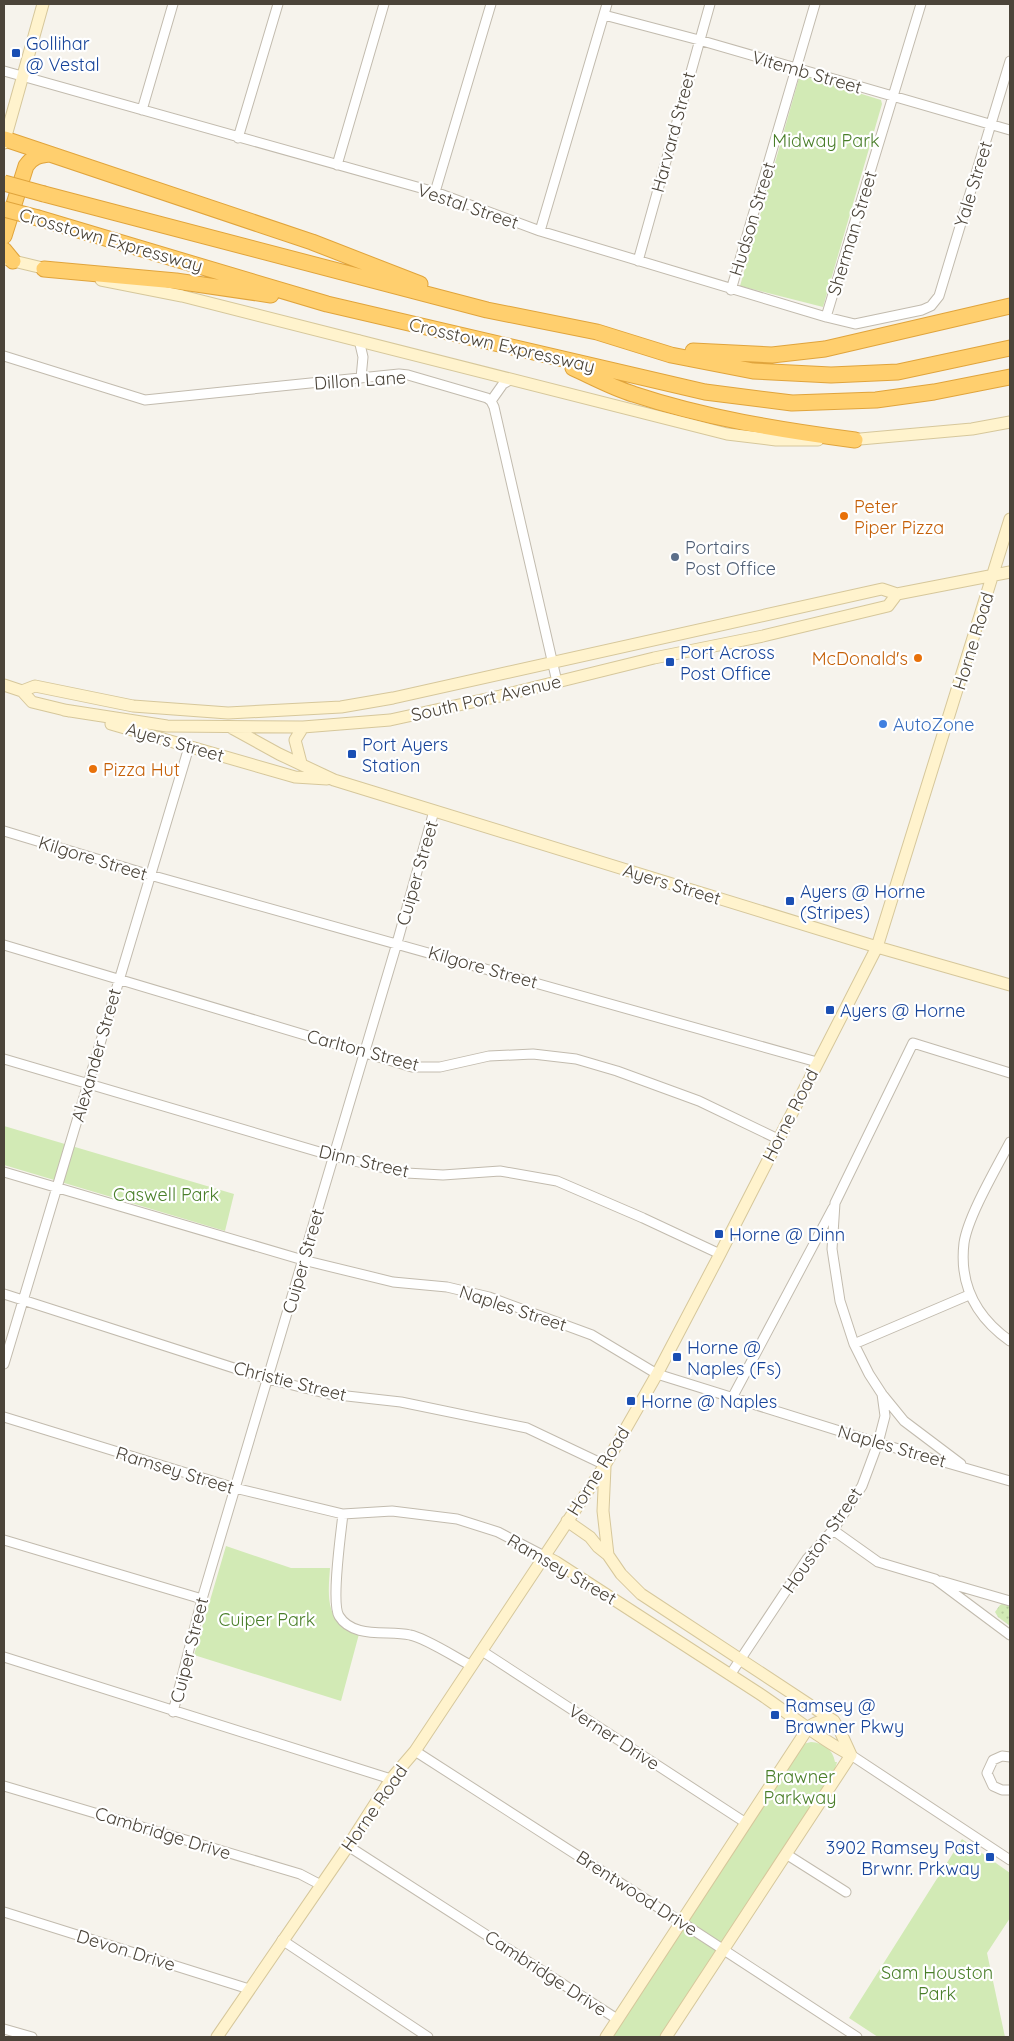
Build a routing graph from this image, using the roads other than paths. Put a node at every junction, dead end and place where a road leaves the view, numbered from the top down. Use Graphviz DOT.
graph roads {
  1 [pos="43,4"];
  2 [pos="173,4"];
  3 [pos="278,4"];
  4 [pos="384,4"];
  5 [pos="491,4"];
  6 [pos="607,4"];
  7 [pos="710,4"];
  8 [pos="815,4"];
  9 [pos="921,4"];
  10 [pos="604,15"];
  11 [pos="699,40"];
  12 [pos="1010,61"];
  13 [pos="796,69"];
  14 [pos="4,71"];
  15 [pos="23,76"];
  16 [pos="894,97"];
  17 [pos="142,110"];
  18 [pos="992,124"];
  19 [pos="1010,130"];
  20 [pos="238,138"];
  21 [pos="4,140"];
  22 [pos="49,154"];
  23 [pos="337,165"];
  24 [pos="4,183"];
  25 [pos="435,192"];
  26 [pos="4,209"];
  27 [pos="540,231"];
  28 [pos="4,236"];
  29 [pos="7,257"];
  30 [pos="638,261"];
  31 [pos="44,269"];
  32 [pos="731,290"];
  33 [pos="327,304"];
  34 [pos="931,306"];
  35 [pos="1010,306"];
  36 [pos="487,310"];
  37 [pos="826,318"];
  38 [pos="359,340"];
  39 [pos="646,347"];
  40 [pos="1010,348"];
  41 [pos="542,354"];
  42 [pos="4,356"];
  43 [pos="1010,377"];
  44 [pos="361,378"];
  45 [pos="512,379"];
  46 [pos="491,401"];
  47 [pos="1010,422"];
  48 [pos="855,440"];
  49 [pos="1010,518"];
  50 [pos="1010,572"];
  51 [pos="993,576"];
  52 [pos="897,594"];
  53 [pos="552,662"];
  54 [pos="557,682"];
  55 [pos="4,685"];
  56 [pos="22,691"];
  57 [pos="64,710"];
  58 [pos="228,713"];
  59 [pos="228,726"];
  60 [pos="303,727"];
  61 [pos="188,747"];
  62 [pos="302,763"];
  63 [pos="334,780"];
  64 [pos="434,811"];
  65 [pos="4,831"];
  66 [pos="150,875"];
  67 [pos="397,943"];
  68 [pos="4,945"];
  69 [pos="878,947"];
  70 [pos="118,980"];
  71 [pos="1010,985"];
  72 [pos="364,1051"];
  73 [pos="4,1059"];
  74 [pos="817,1062"];
  75 [pos="1010,1073"];
  76 [pos="88,1084"];
  77 [pos="778,1140"];
  78 [pos="1010,1142"];
  79 [pos="333,1156"];
  80 [pos="4,1172"];
  81 [pos="57,1187"];
  82 [pos="836,1203"];
  83 [pos="720,1254"];
  84 [pos="303,1260"];
  85 [pos="4,1294"];
  86 [pos="969,1295"];
  87 [pos="23,1300"];
  88 [pos="1010,1341"];
  89 [pos="854,1344"];
  90 [pos="4,1364"];
  91 [pos="657,1374"];
  92 [pos="268,1379"];
  93 [pos="882,1394"];
  94 [pos="732,1398"];
  95 [pos="4,1417"];
  96 [pos="878,1443"];
  97 [pos="605,1465"];
  98 [pos="965,1468"];
  99 [pos="1010,1481"];
  100 [pos="235,1488"];
  101 [pos="343,1514"];
  102 [pos="567,1521"];
  103 [pos="833,1530"];
  104 [pos="4,1540"];
  105 [pos="608,1555"];
  106 [pos="544,1556"];
  107 [pos="934,1579"];
  108 [pos="202,1599"];
  109 [pos="1010,1601"];
  110 [pos="1010,1635"];
  111 [pos="482,1651"];
  112 [pos="4,1657"];
  113 [pos="741,1659"];
  114 [pos="472,1666"];
  115 [pos="730,1675"];
  116 [pos="173,1712"];
  117 [pos="834,1721"];
  118 [pos="808,1728"];
  119 [pos="415,1751"];
  120 [pos="851,1755"];
  121 [pos="1010,1757"];
  122 [pos="391,1779"];
  123 [pos="4,1786"];
  124 [pos="1010,1790"];
  125 [pos="746,1823"];
  126 [pos="348,1846"];
  127 [pos="786,1854"];
  128 [pos="1010,1860"];
  129 [pos="321,1885"];
  130 [pos="846,1892"];
  131 [pos="4,1912"];
  132 [pos="681,1922"];
  133 [pos="282,1940"];
  134 [pos="723,1950"];
  135 [pos="249,1989"];
  136 [pos="618,2019"];
  137 [pos="4,2029"];
  138 [pos="32,2037"];
  139 [pos="217,2037"];
  140 [pos="428,2037"];
  141 [pos="606,2037"];
  142 [pos="666,2037"];
  143 [pos="857,2037"];
  1 -- 15 [label="main road"];
  2 -- 17 [label="street"];
  3 -- 20 [label="street"];
  4 -- 23 [label="street"];
  5 -- 25 [label="street"];
  6 -- 10 [label="street"];
  7 -- 11 [label="street, Harvard Street"];
  8 -- 13 [label="street, Hudson Street"];
  9 -- 16 [label="street, Sherman Street"];
  10 -- 11 [label="street, Vitemb Street"];
  10 -- 27 [label="street"];
  11 -- 13 [label="street, Vitemb Street"];
  11 -- 30 [label="street, Harvard Street"];
  12 -- 18 [label="street, Yale Street"];
  13 -- 16 [label="street, Vitemb Street"];
  13 -- 32 [label="street, Hudson Street"];
  14 -- 15 [label="street, Vestal Street"];
  15 -- 17 [label="street, Vestal Street"];
  15 -- 21 [label="main road"];
  16 -- 18 [label="street, Vitemb Street"];
  16 -- 37 [label="street, Sherman Street"];
  17 -- 20 [label="street, Vestal Street"];
  18 -- 19 [label="street, Vitemb Street"];
  18 -- 34 [label="street, Yale Street"];
  20 -- 23 [label="street, Vestal Street"];
  21 -- 22 [label="highway"];
  22 -- 28 [label="highway"];
  22 -- 36 [label="highway"];
  23 -- 25 [label="street, Vestal Street"];
  24 -- 36 [label="highway, Crosstown Expressway, bridge"];
  25 -- 27 [label="street, Vestal Street"];
  26 -- 33 [label="highway, Crosstown Expressway, bridge"];
  27 -- 30 [label="street, Vestal Street"];
  29 -- 31 [label="main road, Crosstown Expressway"];
  30 -- 32 [label="street, Vestal Street"];
  31 -- 33 [label="highway"];
  31 -- 38 [label="main road, Crosstown Expressway"];
  32 -- 37 [label="street, Vestal Street"];
  33 -- 41 [label="highway, Crosstown Expressway"];
  34 -- 37 [label="street, Vestal Street"];
  35 -- 39 [label="highway"];
  36 -- 39 [label="highway, Crosstown Expressway"];
  38 -- 44 [label="street"];
  38 -- 45 [label="main road, Crosstown Expressway"];
  39 -- 40 [label="highway, Crosstown Expressway"];
  41 -- 43 [label="highway, Crosstown Expressway"];
  41 -- 48 [label="highway"];
  42 -- 44 [label="street, Dillon Lane"];
  44 -- 46 [label="street, Dillon Lane"];
  45 -- 46 [label="street"];
  45 -- 48 [label="main road, Crosstown Expressway"];
  46 -- 53 [label="street"];
  47 -- 48 [label="main road, Crosstown Expressway"];
  49 -- 51 [label="main road, Horne Road"];
  50 -- 51 [label="main road, South Port Avenue"];
  51 -- 52 [label="main road, South Port Avenue"];
  51 -- 69 [label="main road, Horne Road"];
  52 -- 53 [label="main road, South Port Avenue"];
  52 -- 54 [label="main road, South Port Avenue"];
  53 -- 54 [label="street"];
  53 -- 58 [label="main road, South Port Avenue"];
  54 -- 60 [label="main road, South Port Avenue"];
  55 -- 56 [label="main road, Ayers Street"];
  56 -- 57 [label="main road, Ayers Street"];
  56 -- 58 [label="main road, Ayers Street"];
  57 -- 59 [label="main road, South Port Avenue"];
  57 -- 61 [label="main road, Ayers Street"];
  59 -- 60 [label="main road, South Port Avenue"];
  59 -- 62 [label="main road, Ayers Street"];
  60 -- 62 [label="main road"];
  61 -- 63 [label="main road, Ayers Street"];
  61 -- 66 [label="street, Alexander Street"];
  62 -- 63 [label="main road, Ayers Street"];
  63 -- 64 [label="main road, Ayers Street"];
  64 -- 67 [label="street, Cuiper Street"];
  64 -- 69 [label="main road, Ayers Street"];
  65 -- 66 [label="street, Kilgore Street"];
  66 -- 67 [label="street, Kilgore Street"];
  66 -- 70 [label="street, Alexander Street"];
  67 -- 72 [label="street, Cuiper Street"];
  67 -- 74 [label="street, Kilgore Street"];
  68 -- 70 [label="street, Carlton Street"];
  69 -- 71 [label="main road, Ayers Street"];
  69 -- 74 [label="main road, Horne Road"];
  70 -- 72 [label="street, Carlton Street"];
  70 -- 76 [label="street, Alexander Street"];
  72 -- 77 [label="street, Carlton Street"];
  72 -- 79 [label="street, Cuiper Street"];
  73 -- 76 [label="street, Dinn Street"];
  74 -- 77 [label="main road, Horne Road"];
  75 -- 82 [label="street"];
  76 -- 79 [label="street, Dinn Street"];
  76 -- 81 [label="street, Alexander Street"];
  77 -- 83 [label="main road, Horne Road"];
  78 -- 86 [label="street"];
  79 -- 83 [label="street, Dinn Street"];
  79 -- 84 [label="street, Cuiper Street"];
  80 -- 81 [label="street, Naples Street"];
  81 -- 84 [label="street, Naples Street"];
  81 -- 87 [label="street, Alexander Street"];
  82 -- 89 [label="street"];
  82 -- 94 [label="street"];
  83 -- 91 [label="main road, Horne Road"];
  84 -- 91 [label="street, Naples Street"];
  84 -- 92 [label="street, Cuiper Street"];
  85 -- 87 [label="street, Christie Street"];
  86 -- 88 [label="street"];
  86 -- 89 [label="street"];
  87 -- 90 [label="street, Alexander Street"];
  87 -- 92 [label="street, Christie Street"];
  89 -- 93 [label="street"];
  91 -- 94 [label="street, Naples Street"];
  91 -- 97 [label="main road, Horne Road"];
  92 -- 97 [label="street, Christie Street"];
  92 -- 100 [label="street, Cuiper Street"];
  93 -- 96 [label="street, Houston Street"];
  93 -- 98 [label="street"];
  94 -- 96 [label="street, Naples Street"];
  95 -- 100 [label="street, Ramsey Street"];
  96 -- 98 [label="street, Naples Street"];
  96 -- 103 [label="street, Houston Street"];
  97 -- 102 [label="main road, Horne Road"];
  97 -- 105 [label="main road"];
  98 -- 99 [label="street, Naples Street"];
  100 -- 101 [label="street, Ramsey Street"];
  100 -- 108 [label="street, Cuiper Street"];
  101 -- 106 [label="street, Ramsey Street"];
  101 -- 114 [label="street"];
  102 -- 105 [label="main road, Ramsey Street"];
  102 -- 106 [label="main road, Horne Road"];
  103 -- 107 [label="street"];
  103 -- 113 [label="street, Houston Street"];
  104 -- 108 [label="street"];
  105 -- 113 [label="main road, Ramsey Street"];
  106 -- 111 [label="main road, Horne Road"];
  106 -- 115 [label="main road, Ramsey Street"];
  107 -- 109 [label="street"];
  107 -- 110 [label="street"];
  108 -- 116 [label="street, Cuiper Street"];
  111 -- 114 [label="main road, Horne Road"];
  111 -- 125 [label="street, Verner Drive"];
  112 -- 116 [label="street"];
  113 -- 115 [label="street, Houston Street"];
  113 -- 117 [label="main road, Ramsey Street"];
  114 -- 119 [label="main road, Horne Road"];
  115 -- 118 [label="main road, Ramsey Street"];
  116 -- 122 [label="street"];
  117 -- 118 [label="main road"];
  117 -- 120 [label="main road, Ramsey Street"];
  118 -- 120 [label="main road, Ramsey Street"];
  118 -- 125 [label="main road"];
  119 -- 122 [label="main road, Horne Road"];
  119 -- 132 [label="street, Brentwood Drive"];
  120 -- 127 [label="main road"];
  120 -- 128 [label="street, Ramsey Street"];
  121 -- 124 [label="street"];
  122 -- 126 [label="main road, Horne Road"];
  123 -- 129 [label="street, Cambridge Drive"];
  125 -- 132 [label="main road"];
  126 -- 129 [label="main road, Horne Road"];
  126 -- 136 [label="street, Cambridge Drive"];
  127 -- 130 [label="street"];
  127 -- 134 [label="main road"];
  129 -- 133 [label="main road, Horne Road"];
  131 -- 135 [label="street, Devon Drive"];
  132 -- 134 [label="street, Brentwood Drive"];
  132 -- 136 [label="main road"];
  133 -- 135 [label="main road, Horne Road"];
  133 -- 140 [label="street"];
  134 -- 142 [label="main road"];
  134 -- 143 [label="street, Brentwood Drive"];
  135 -- 139 [label="main road, Horne Road"];
  136 -- 141 [label="main road"];
  137 -- 138 [label="street"];
}
